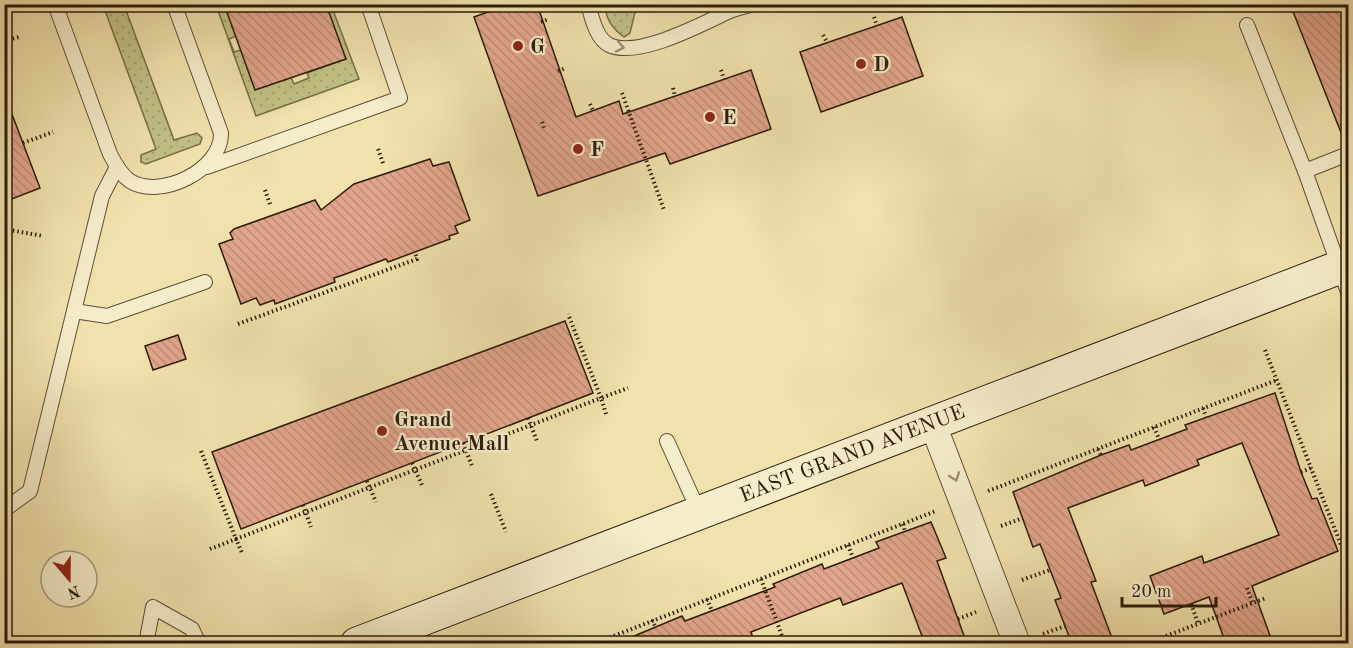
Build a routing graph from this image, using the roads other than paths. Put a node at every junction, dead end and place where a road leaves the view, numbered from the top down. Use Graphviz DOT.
graph roads {
  1 [pos="55,4"];
  2 [pos="174,4"];
  3 [pos="368,4"];
  4 [pos="588,4"];
  5 [pos="753,4"];
  6 [pos="733,7"];
  7 [pos="1248,25"];
  8 [pos="1348,154"];
  9 [pos="117,167"];
  10 [pos="205,167"];
  11 [pos="1305,171"];
  12 [pos="1345,275"];
  13 [pos="205,282"];
  14 [pos="74,311"];
  15 [pos="932,422"];
  16 [pos="668,441"];
  17 [pos="4,510"];
  18 [pos="699,512"];
  19 [pos="1028,640"];
  20 [pos="146,644"];
  21 [pos="198,644"];
  22 [pos="357,644"];
  1 -- 9 [label="lane"];
  2 -- 10 [label="lane"];
  3 -- 10 [label="lane"];
  4 -- 6 [label="lane, one-way"];
  5 -- 6 [label="lane"];
  7 -- 11 [label="lane"];
  8 -- 11 [label="lane"];
  9 -- 10 [label="lane"];
  9 -- 14 [label="lane"];
  11 -- 12 [label="lane"];
  12 -- 15 [label="street, EAST GRAND AVENUE"];
  13 -- 14 [label="lane"];
  14 -- 17 [label="lane"];
  15 -- 18 [label="street, EAST GRAND AVENUE"];
  15 -- 19 [label="street, one-way"];
  16 -- 18 [label="lane"];
  18 -- 22 [label="street, EAST GRAND AVENUE"];
  20 -- 21 [label="lane"];
}
